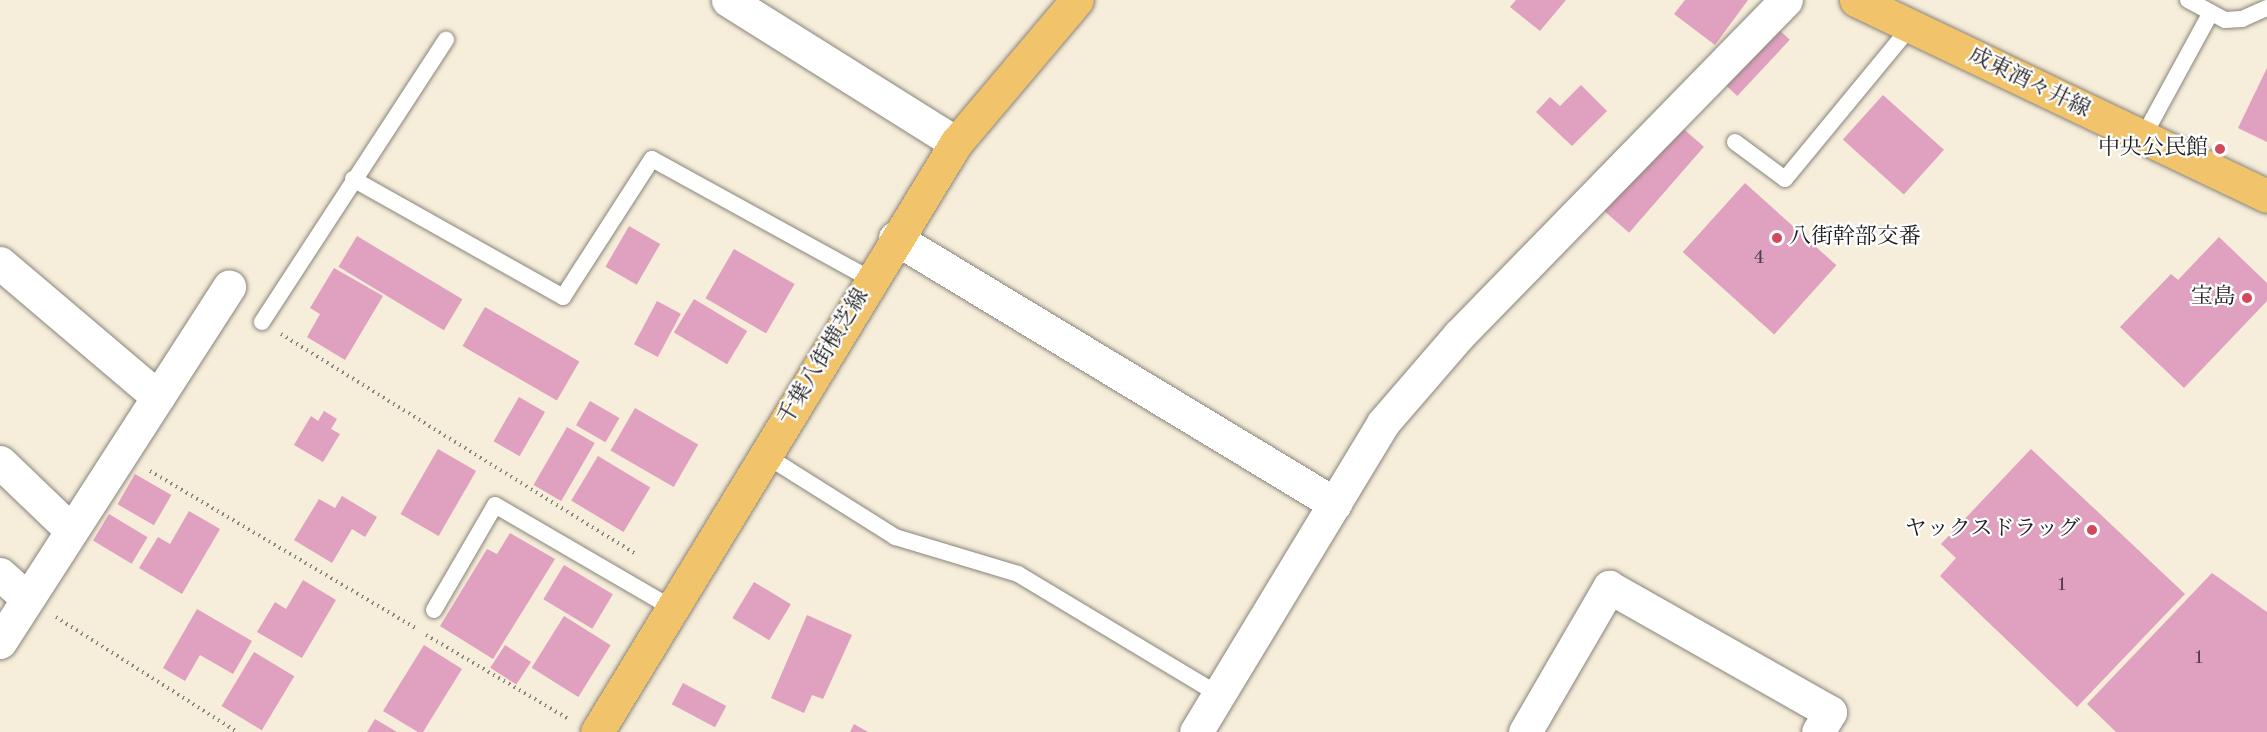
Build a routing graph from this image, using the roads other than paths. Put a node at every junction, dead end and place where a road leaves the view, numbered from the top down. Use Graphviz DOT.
graph roads {
  1 [pos="728,0"];
  2 [pos="1077,0"];
  3 [pos="1786,0"];
  4 [pos="1856,0"];
  5 [pos="2188,0"];
  6 [pos="2267,8"];
  7 [pos="2209,16"];
  8 [pos="1911,26"];
  9 [pos="446,40"];
  10 [pos="2143,137"];
  11 [pos="1735,142"];
  12 [pos="956,143"];
  13 [pos="353,179"];
  14 [pos="2267,196"];
  15 [pos="895,238"];
  16 [pos="0,263"];
  17 [pos="870,279"];
  18 [pos="229,286"];
  19 [pos="262,322"];
  20 [pos="158,397"];
  21 [pos="765,455"];
  22 [pos="0,462"];
  23 [pos="1335,504"];
  24 [pos="71,530"];
  25 [pos="0,574"];
  26 [pos="679,597"];
  27 [pos="27,598"];
  28 [pos="434,610"];
  29 [pos="0,642"];
  30 [pos="1219,695"];
  31 [pos="584,726"];
  32 [pos="1196,732"];
  33 [pos="1525,732"];
  34 [pos="1818,732"];
  1 -- 12 [label="street"];
  2 -- 12 [label="main road, 千葉八街横芝線"];
  3 -- 23 [label="street"];
  4 -- 8 [label="main road, 成東酒々井線"];
  5 -- 7 [label="lane"];
  6 -- 7 [label="lane"];
  7 -- 10 [label="lane"];
  8 -- 10 [label="main road, 成東酒々井線"];
  8 -- 11 [label="lane"];
  9 -- 13 [label="lane"];
  10 -- 14 [label="main road, 成東酒々井線"];
  12 -- 15 [label="main road, 千葉八街横芝線"];
  13 -- 17 [label="lane"];
  13 -- 19 [label="lane"];
  15 -- 17 [label="main road, 千葉八街横芝線"];
  15 -- 23 [label="street"];
  16 -- 20 [label="street"];
  17 -- 21 [label="main road, 千葉八街横芝線"];
  18 -- 20 [label="street"];
  20 -- 24 [label="street"];
  21 -- 26 [label="main road, 千葉八街横芝線"];
  21 -- 30 [label="lane"];
  22 -- 24 [label="street"];
  23 -- 30 [label="street"];
  24 -- 27 [label="street"];
  25 -- 27 [label="street"];
  26 -- 28 [label="lane"];
  26 -- 31 [label="main road, 千葉八街横芝線"];
  27 -- 29 [label="street"];
  30 -- 32 [label="street"];
  33 -- 34 [label="street"];
}
